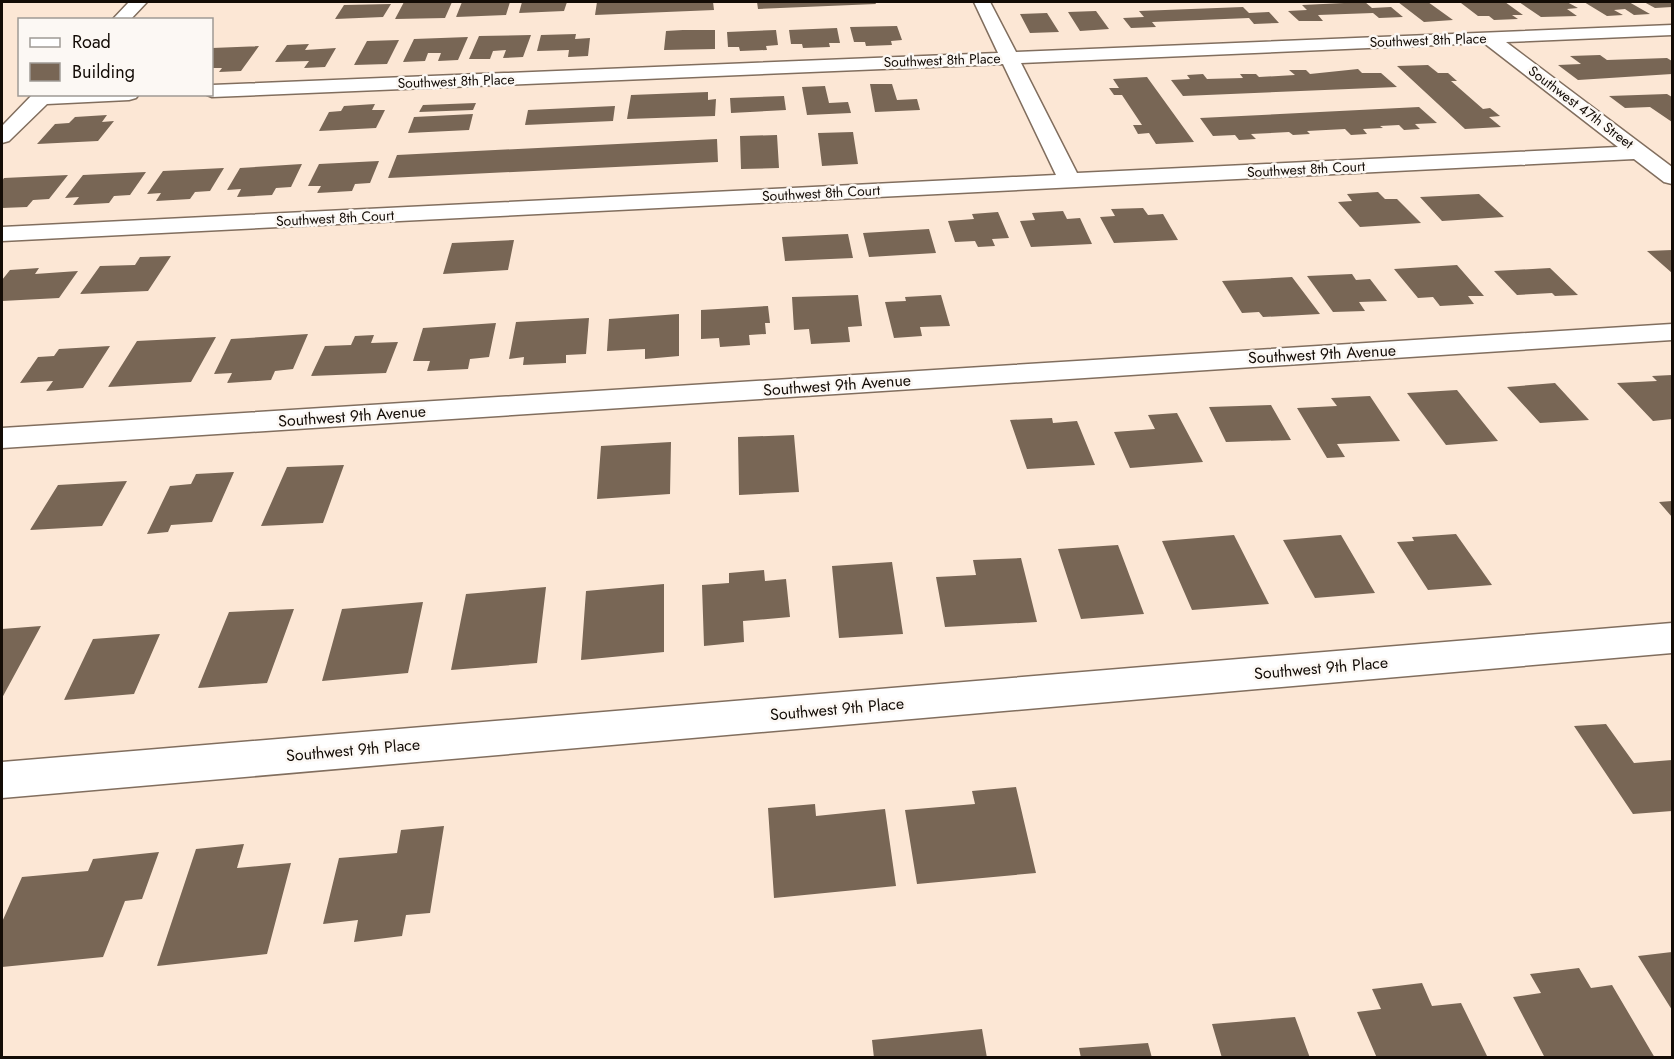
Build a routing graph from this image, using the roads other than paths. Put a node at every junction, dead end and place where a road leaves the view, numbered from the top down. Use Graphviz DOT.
graph roads {
  1 [pos="138,2"];
  2 [pos="982,2"];
  3 [pos="122,18"];
  4 [pos="1672,30"];
  5 [pos="1490,38"];
  6 [pos="1010,57"];
  7 [pos="213,91"];
  8 [pos="43,96"];
  9 [pos="2,137"];
  10 [pos="1640,152"];
  11 [pos="1672,177"];
  12 [pos="1070,181"];
  13 [pos="2,234"];
  14 [pos="1672,332"];
  15 [pos="2,438"];
  16 [pos="1672,638"];
  17 [pos="2,780"];
  1 -- 3 [label="street"];
  2 -- 6 [label="street"];
  4 -- 5 [label="street, Southwest 8th Place"];
  5 -- 6 [label="street, Southwest 8th Place"];
  5 -- 10 [label="street, Southwest 47th Street"];
  6 -- 7 [label="street, Southwest 8th Place"];
  6 -- 12 [label="street"];
  8 -- 9 [label="street"];
  10 -- 11 [label="street, Southwest 47th Street"];
  10 -- 12 [label="street, Southwest 8th Court"];
  12 -- 13 [label="street, Southwest 8th Court"];
  14 -- 15 [label="street, Southwest 9th Avenue"];
  16 -- 17 [label="street, Southwest 9th Place"];
}
